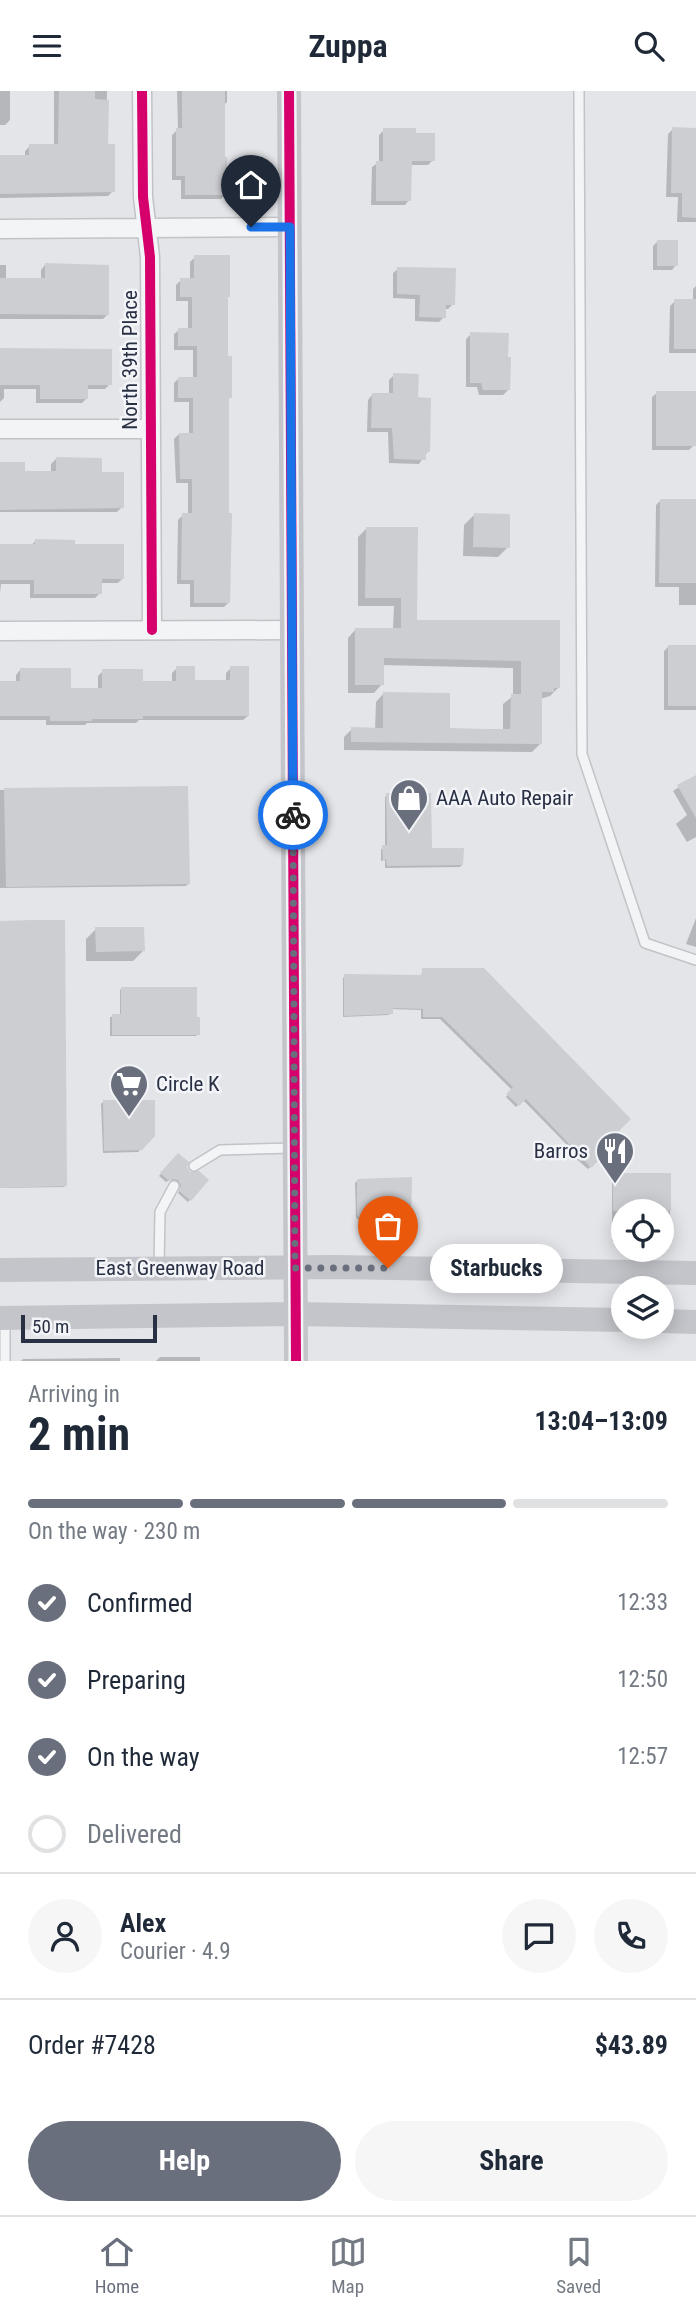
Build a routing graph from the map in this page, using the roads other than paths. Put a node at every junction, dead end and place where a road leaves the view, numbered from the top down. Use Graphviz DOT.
graph roads {
  1 [pos="142,91"];
  2 [pos="289,91"];
  3 [pos="579,91"];
  4 [pos="290,227"];
  5 [pos="146,228"];
  6 [pos="0,229"];
  7 [pos="0,429"];
  8 [pos="149,429"];
  9 [pos="152,630"];
  10 [pos="292,630"];
  11 [pos="0,631"];
  12 [pos="696,960"];
  13 [pos="294,1148"];
  14 [pos="194,1166"];
  15 [pos="174,1186"];
  16 [pos="159,1268"];
  17 [pos="295,1268"];
  18 [pos="0,1270"];
  19 [pos="696,1273"];
  20 [pos="296,1314"];
  21 [pos="3,1318"];
  22 [pos="611,1320"];
  23 [pos="674,1321"];
  24 [pos="696,1322"];
  25 [pos="5,1361"];
  26 [pos="296,1361"];
  1 -- 5 [label="street, North 39th Place"];
  2 -- 4 [label="main road"];
  3 -- 12 [label="lane"];
  4 -- 5 [label="street"];
  4 -- 10 [label="main road"];
  5 -- 6 [label="street"];
  5 -- 8 [label="street, North 39th Place"];
  7 -- 8 [label="street"];
  8 -- 9 [label="street, North 39th Place"];
  9 -- 10 [label="street"];
  9 -- 11 [label="street"];
  10 -- 13 [label="main road"];
  13 -- 14 [label="lane"];
  13 -- 17 [label="main road"];
  15 -- 16 [label="lane"];
  16 -- 17 [label="main road, East Greenway Road"];
  16 -- 18 [label="main road, East Greenway Road"];
  17 -- 19 [label="main road, East Greenway Road"];
  17 -- 20 [label="main road"];
  20 -- 21 [label="main road"];
  20 -- 22 [label="main road"];
  20 -- 26 [label="main road"];
  21 -- 25 [label="lane"];
  23 -- 24 [label="main road"];
}
